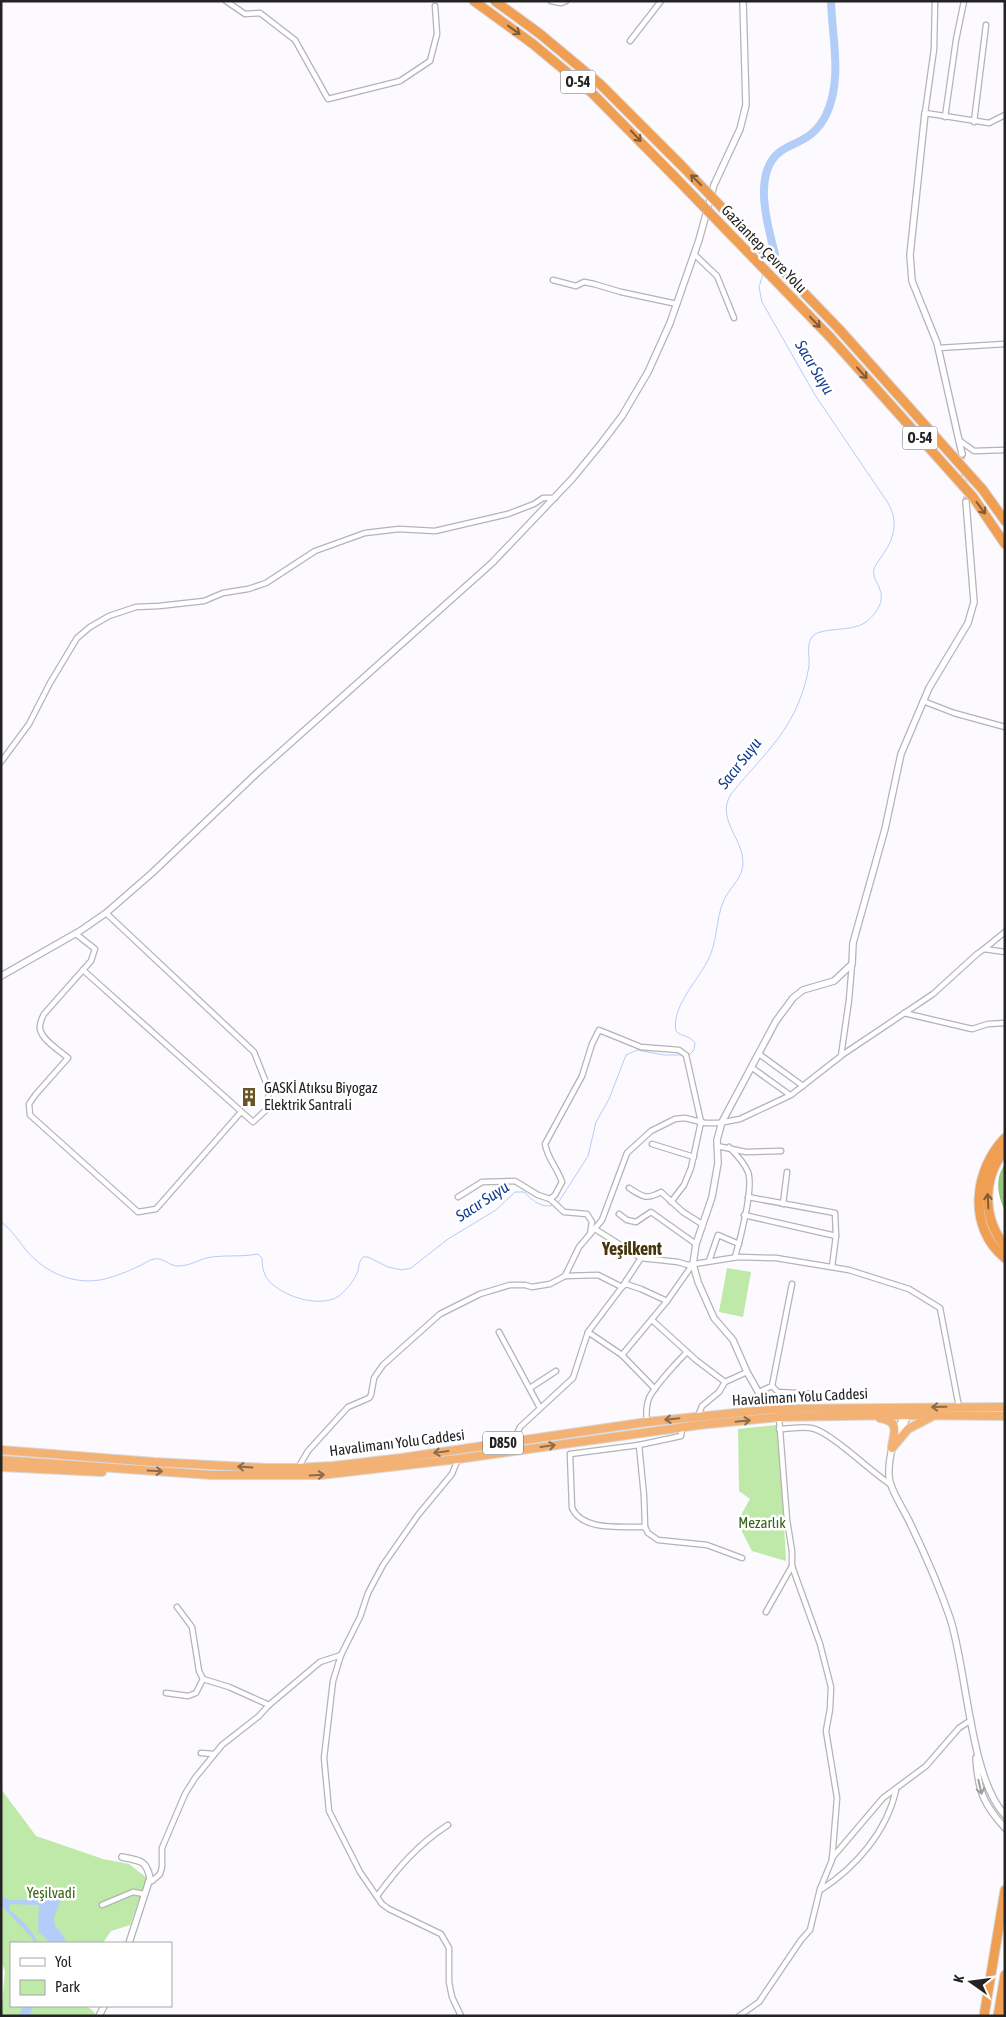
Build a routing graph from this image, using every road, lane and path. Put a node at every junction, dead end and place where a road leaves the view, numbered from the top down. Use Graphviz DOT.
graph roads {
  1 [pos="226,1"];
  2 [pos="474,1"];
  3 [pos="495,1"];
  4 [pos="551,1"];
  5 [pos="566,1"];
  6 [pos="661,1"];
  7 [pos="743,1"];
  8 [pos="935,1"];
  9 [pos="964,1"];
  10 [pos="434,6"];
  11 [pos="986,25"];
  12 [pos="630,41"];
  13 [pos="1005,110"];
  14 [pos="925,113"];
  15 [pos="1005,115"];
  16 [pos="946,117"];
  17 [pos="974,122"];
  18 [pos="694,254"];
  19 [pos="553,280"];
  20 [pos="677,304"];
  21 [pos="734,318"];
  22 [pos="1005,344"];
  23 [pos="938,348"];
  24 [pos="959,440"];
  25 [pos="1005,450"];
  26 [pos="962,454"];
  27 [pos="555,498"];
  28 [pos="966,502"];
  29 [pos="1005,521"];
  30 [pos="1005,544"];
  31 [pos="923,701"];
  32 [pos="1005,727"];
  33 [pos="1,762"];
  34 [pos="106,912"];
  35 [pos="1005,932"];
  36 [pos="76,934"];
  37 [pos="984,950"];
  38 [pos="1005,952"];
  39 [pos="852,964"];
  40 [pos="82,970"];
  41 [pos="1,976"];
  42 [pos="904,1013"];
  43 [pos="1005,1023"];
  44 [pos="759,1054"];
  45 [pos="841,1056"];
  46 [pos="751,1068"];
  47 [pos="803,1086"];
  48 [pos="790,1095"];
  49 [pos="241,1112"];
  50 [pos="701,1122"];
  51 [pos="722,1122"];
  52 [pos="1005,1138"];
  53 [pos="652,1144"];
  54 [pos="718,1146"];
  55 [pos="729,1147"];
  56 [pos="1005,1150"];
  57 [pos="781,1151"];
  58 [pos="694,1157"];
  59 [pos="787,1172"];
  60 [pos="629,1188"];
  61 [pos="458,1197"];
  62 [pos="748,1197"];
  63 [pos="551,1200"];
  64 [pos="671,1202"];
  65 [pos="783,1204"];
  66 [pos="619,1214"];
  67 [pos="744,1215"];
  68 [pos="702,1224"];
  69 [pos="595,1229"];
  70 [pos="590,1235"];
  71 [pos="836,1236"];
  72 [pos="696,1244"];
  73 [pos="739,1244"];
  74 [pos="1005,1246"];
  75 [pos="735,1257"];
  76 [pos="640,1258"];
  77 [pos="1005,1258"];
  78 [pos="709,1261"];
  79 [pos="693,1264"];
  80 [pos="832,1267"];
  81 [pos="564,1276"];
  82 [pos="792,1284"];
  83 [pos="622,1287"];
  84 [pos="667,1301"];
  85 [pos="652,1320"];
  86 [pos="499,1332"];
  87 [pos="588,1332"];
  88 [pos="688,1352"];
  89 [pos="622,1355"];
  90 [pos="556,1371"];
  91 [pos="747,1372"];
  92 [pos="725,1382"];
  93 [pos="772,1386"];
  94 [pos="530,1388"];
  95 [pos="655,1389"];
  96 [pos="760,1393"];
  97 [pos="815,1394"];
  98 [pos="959,1407"];
  99 [pos="1005,1407"];
  100 [pos="540,1408"];
  101 [pos="773,1409"];
  102 [pos="908,1411"];
  103 [pos="755,1412"];
  104 [pos="865,1415"];
  105 [pos="942,1415"];
  106 [pos="698,1416"];
  107 [pos="1005,1416"];
  108 [pos="779,1418"];
  109 [pos="647,1422"];
  110 [pos="682,1428"];
  111 [pos="779,1429"];
  112 [pos="514,1441"];
  113 [pos="639,1445"];
  114 [pos="892,1448"];
  115 [pos="1,1450"];
  116 [pos="458,1459"];
  117 [pos="1,1460"];
  118 [pos="1,1467"];
  119 [pos="298,1468"];
  120 [pos="131,1470"];
  121 [pos="890,1484"];
  122 [pos="645,1527"];
  123 [pos="742,1558"];
  124 [pos="792,1566"];
  125 [pos="178,1606"];
  126 [pos="766,1612"];
  127 [pos="341,1655"];
  128 [pos="203,1680"];
  129 [pos="166,1693"];
  130 [pos="269,1705"];
  131 [pos="972,1720"];
  132 [pos="975,1739"];
  133 [pos="201,1753"];
  134 [pos="214,1754"];
  135 [pos="896,1790"];
  136 [pos="1005,1815"];
  137 [pos="448,1825"];
  138 [pos="1005,1828"];
  139 [pos="122,1857"];
  140 [pos="832,1858"];
  141 [pos="148,1882"];
  142 [pos="820,1890"];
  143 [pos="1005,1890"];
  144 [pos="144,1894"];
  145 [pos="377,1896"];
  146 [pos="102,1905"];
  147 [pos="129,1942"];
  148 [pos="1005,1975"];
  149 [pos="461,2016"];
  150 [pos="739,2016"];
  151 [pos="984,2016"];
  152 [pos="998,2016"];
  1 -- 10 [label="street"];
  2 -- 30 [label="highway, Gaziantep Çevre Yolu / O-54, one-way, bridge"];
  29 -- 3 [label="highway, Gaziantep Çevre Yolu / O-54, one-way, bridge"];
  4 -- 5 [label="street"];
  6 -- 12 [label="street"];
  7 -- 18 [label="street"];
  8 -- 14 [label="street"];
  9 -- 16 [label="street"];
  11 -- 17 [label="street"];
  13 -- 15 [label="street"];
  14 -- 16 [label="street"];
  14 -- 23 [label="street"];
  15 -- 17 [label="street"];
  16 -- 17 [label="street"];
  18 -- 20 [label="street"];
  18 -- 21 [label="street"];
  19 -- 20 [label="street"];
  20 -- 27 [label="street"];
  22 -- 23 [label="street"];
  23 -- 24 [label="street"];
  24 -- 25 [label="street"];
  24 -- 26 [label="street"];
  27 -- 33 [label="street"];
  27 -- 34 [label="street"];
  28 -- 31 [label="street"];
  31 -- 32 [label="street"];
  31 -- 39 [label="street"];
  34 -- 36 [label="street"];
  34 -- 49 [label="street"];
  35 -- 37 [label="street"];
  36 -- 40 [label="street"];
  36 -- 41 [label="street"];
  37 -- 38 [label="street"];
  37 -- 42 [label="street"];
  39 -- 44 [label="street"];
  39 -- 45 [label="street"];
  40 -- 49 [label="street"];
  40 -- 49 [label="street"];
  42 -- 43 [label="street"];
  42 -- 45 [label="street"];
  44 -- 46 [label="street"];
  44 -- 47 [label="street"];
  45 -- 47 [label="street"];
  46 -- 48 [label="street"];
  46 -- 51 [label="street"];
  47 -- 48 [label="street"];
  48 -- 51 [label="street"];
  50 -- 51 [label="street"];
  50 -- 58 [label="street"];
  50 -- 63 [label="street"];
  50 -- 69 [label="street"];
  51 -- 54 [label="street"];
  52 -- 77 [label="highway"];
  53 -- 58 [label="street"];
  54 -- 55 [label="street"];
  54 -- 68 [label="street"];
  55 -- 57 [label="street"];
  55 -- 62 [label="street"];
  74 -- 56 [label="highway, one-way"];
  58 -- 64 [label="street"];
  59 -- 65 [label="street"];
  60 -- 64 [label="street"];
  61 -- 63 [label="street"];
  62 -- 65 [label="street"];
  62 -- 67 [label="street"];
  63 -- 70 [label="street"];
  64 -- 68 [label="street"];
  65 -- 71 [label="street"];
  66 -- 72 [label="street"];
  67 -- 71 [label="street"];
  67 -- 73 [label="street"];
  68 -- 72 [label="street"];
  69 -- 70 [label="street"];
  69 -- 76 [label="street"];
  70 -- 81 [label="street"];
  71 -- 80 [label="street"];
  72 -- 79 [label="street"];
  73 -- 75 [label="street"];
  73 -- 78 [label="street"];
  75 -- 78 [label="street"];
  75 -- 80 [label="street"];
  76 -- 79 [label="street"];
  76 -- 83 [label="street"];
  78 -- 79 [label="street"];
  79 -- 84 [label="street"];
  79 -- 91 [label="street"];
  80 -- 98 [label="street"];
  81 -- 83 [label="street"];
  81 -- 119 [label="street"];
  82 -- 93 [label="street"];
  83 -- 84 [label="street"];
  83 -- 87 [label="street"];
  84 -- 85 [label="street"];
  85 -- 88 [label="street"];
  85 -- 89 [label="street"];
  86 -- 94 [label="street"];
  87 -- 89 [label="street"];
  87 -- 100 [label="street"];
  88 -- 92 [label="street"];
  88 -- 95 [label="street"];
  89 -- 95 [label="street"];
  90 -- 94 [label="street"];
  91 -- 92 [label="street"];
  91 -- 96 [label="street"];
  92 -- 106 [label="street"];
  93 -- 96 [label="street"];
  93 -- 97 [label="street"];
  94 -- 100 [label="street"];
  95 -- 109 [label="street"];
  96 -- 101 [label="street"];
  96 -- 103 [label="street"];
  98 -- 99 [label="highway, Havalimanı Yolu Caddesi / D850"];
  98 -- 102 [label="highway, Havalimanı Yolu Caddesi / D850, one-way"];
  100 -- 112 [label="street"];
  101 -- 102 [label="highway, Havalimanı Yolu Caddesi / D850"];
  101 -- 103 [label="highway, Havalimanı Yolu Caddesi / D850"];
  102 -- 104 [label="highway, Havalimanı Yolu Caddesi / D850"];
  102 -- 105 [label="highway, Havalimanı Yolu Caddesi / D850"];
  102 -- 114 [label="street"];
  103 -- 106 [label="highway, Havalimanı Yolu Caddesi / D850"];
  104 -- 108 [label="highway, Havalimanı Yolu Caddesi / D850"];
  104 -- 114 [label="highway"];
  105 -- 107 [label="highway, Havalimanı Yolu Caddesi / D850"];
  105 -- 114 [label="highway"];
  106 -- 109 [label="highway, Havalimanı Yolu Caddesi / D850, one-way"];
  110 -- 108 [label="highway, Havalimanı Yolu Caddesi / D850, one-way"];
  108 -- 111 [label="street"];
  109 -- 112 [label="highway, Havalimanı Yolu Caddesi / D850"];
  110 -- 113 [label="street"];
  116 -- 110 [label="highway, Havalimanı Yolu Caddesi / D850, one-way"];
  111 -- 121 [label="street"];
  111 -- 124 [label="street"];
  112 -- 119 [label="highway, Havalimanı Yolu Caddesi / D850, one-way"];
  113 -- 122 [label="street"];
  113 -- 122 [label="street"];
  114 -- 121 [label="street"];
  119 -- 115 [label="highway, Havalimanı Yolu Caddesi / D850, one-way"];
  120 -- 116 [label="highway, Havalimanı Yolu Caddesi / D850, one-way"];
  116 -- 127 [label="street"];
  117 -- 120 [label="highway, Havalimanı Yolu Caddesi / D850"];
  118 -- 120 [label="highway"];
  121 -- 131 [label="street"];
  122 -- 123 [label="street"];
  124 -- 126 [label="street"];
  124 -- 140 [label="street"];
  125 -- 128 [label="street"];
  127 -- 130 [label="street"];
  127 -- 145 [label="street"];
  128 -- 129 [label="street"];
  128 -- 130 [label="street"];
  130 -- 134 [label="street"];
  131 -- 132 [label="street"];
  131 -- 135 [label="street"];
  132 -- 136 [label="street"];
  132 -- 138 [label="street, one-way"];
  133 -- 134 [label="street"];
  134 -- 141 [label="street"];
  135 -- 140 [label="street"];
  135 -- 142 [label="street"];
  137 -- 145 [label="street"];
  139 -- 141 [label="street"];
  140 -- 142 [label="street"];
  141 -- 144 [label="street"];
  142 -- 150 [label="street"];
  143 -- 151 [label="highway"];
  144 -- 146 [label="street"];
  144 -- 147 [label="street"];
  145 -- 149 [label="street"];
  148 -- 152 [label="highway"];
}
